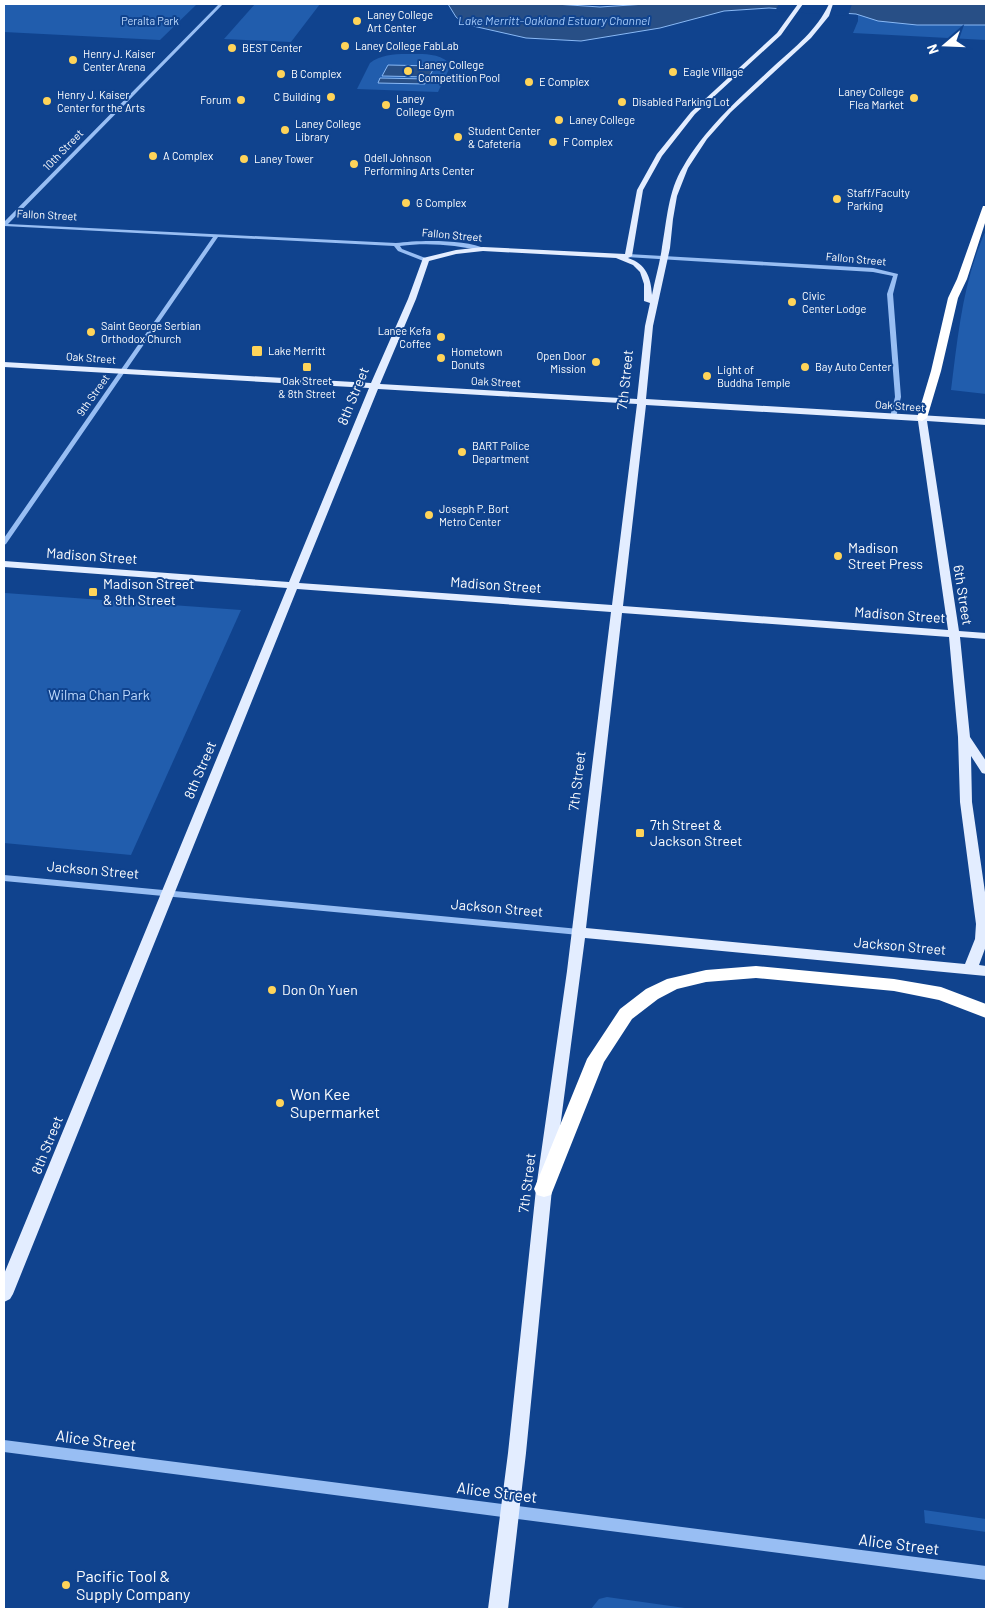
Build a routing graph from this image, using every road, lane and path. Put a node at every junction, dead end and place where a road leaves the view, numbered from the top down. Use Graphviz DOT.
graph roads {
  1 [pos="221,4"];
  2 [pos="800,4"];
  3 [pos="831,4"];
  4 [pos="986,208"];
  5 [pos="4,225"];
  6 [pos="217,235"];
  7 [pos="396,245"];
  8 [pos="483,249"];
  9 [pos="610,256"];
  10 [pos="628,256"];
  11 [pos="663,258"];
  12 [pos="426,260"];
  13 [pos="649,326"];
  14 [pos="4,364"];
  15 [pos="123,371"];
  16 [pos="375,386"];
  17 [pos="642,402"];
  18 [pos="893,417"];
  19 [pos="922,418"];
  20 [pos="986,422"];
  21 [pos="4,543"];
  22 [pos="4,564"];
  23 [pos="293,585"];
  24 [pos="617,609"];
  25 [pos="954,634"];
  26 [pos="986,636"];
  27 [pos="964,737"];
  28 [pos="986,770"];
  29 [pos="4,878"];
  30 [pos="167,893"];
  31 [pos="579,932"];
  32 [pos="970,969"];
  33 [pos="986,971"];
  34 [pos="986,1011"];
  35 [pos="544,1189"];
  36 [pos="4,1294"];
  37 [pos="4,1446"];
  38 [pos="510,1512"];
  39 [pos="986,1573"];
  40 [pos="498,1609"];
  1 -- 5 [label="street, 10th Street"];
  2 -- 10 [label="main road"];
  3 -- 11 [label="main road, 7th Street"];
  4 -- 19 [label="highway"];
  5 -- 6 [label="street, Fallon Street"];
  6 -- 7 [label="street, Fallon Street"];
  6 -- 15 [label="street, 9th Street"];
  7 -- 8 [label="street, Fallon Street"];
  7 -- 12 [label="street"];
  8 -- 9 [label="main road, Fallon Street"];
  8 -- 12 [label="main road"];
  9 -- 10 [label="main road, Fallon Street"];
  9 -- 13 [label="main road"];
  10 -- 11 [label="street, Fallon Street"];
  11 -- 13 [label="main road, 7th Street"];
  11 -- 18 [label="street, Fallon Street"];
  12 -- 16 [label="main road, 8th Street"];
  13 -- 17 [label="main road, 7th Street"];
  14 -- 15 [label="main road, Oak Street"];
  15 -- 16 [label="main road, Oak Street"];
  15 -- 21 [label="street, 9th Street"];
  16 -- 17 [label="main road, Oak Street"];
  16 -- 23 [label="main road, 8th Street"];
  17 -- 18 [label="main road, Oak Street"];
  17 -- 24 [label="main road, 7th Street"];
  18 -- 19 [label="main road, Oak Street"];
  19 -- 20 [label="main road, Oak Street"];
  19 -- 25 [label="main road, 6th Street"];
  22 -- 23 [label="main road, Madison Street"];
  23 -- 24 [label="main road, Madison Street"];
  23 -- 30 [label="main road, 8th Street"];
  24 -- 25 [label="main road, Madison Street"];
  24 -- 31 [label="main road, 7th Street"];
  25 -- 26 [label="main road, Madison Street"];
  25 -- 27 [label="main road, 6th Street"];
  27 -- 28 [label="main road, 6th Street"];
  27 -- 32 [label="main road"];
  29 -- 30 [label="street, Jackson Street"];
  30 -- 31 [label="street, Jackson Street"];
  30 -- 36 [label="main road, 8th Street"];
  31 -- 32 [label="main road, Jackson Street"];
  31 -- 35 [label="main road, 7th Street"];
  32 -- 33 [label="main road, Jackson Street"];
  34 -- 35 [label="highway"];
  35 -- 38 [label="main road, 7th Street"];
  37 -- 38 [label="street, Alice Street"];
  38 -- 39 [label="street, Alice Street"];
  38 -- 40 [label="main road, 7th Street"];
}
